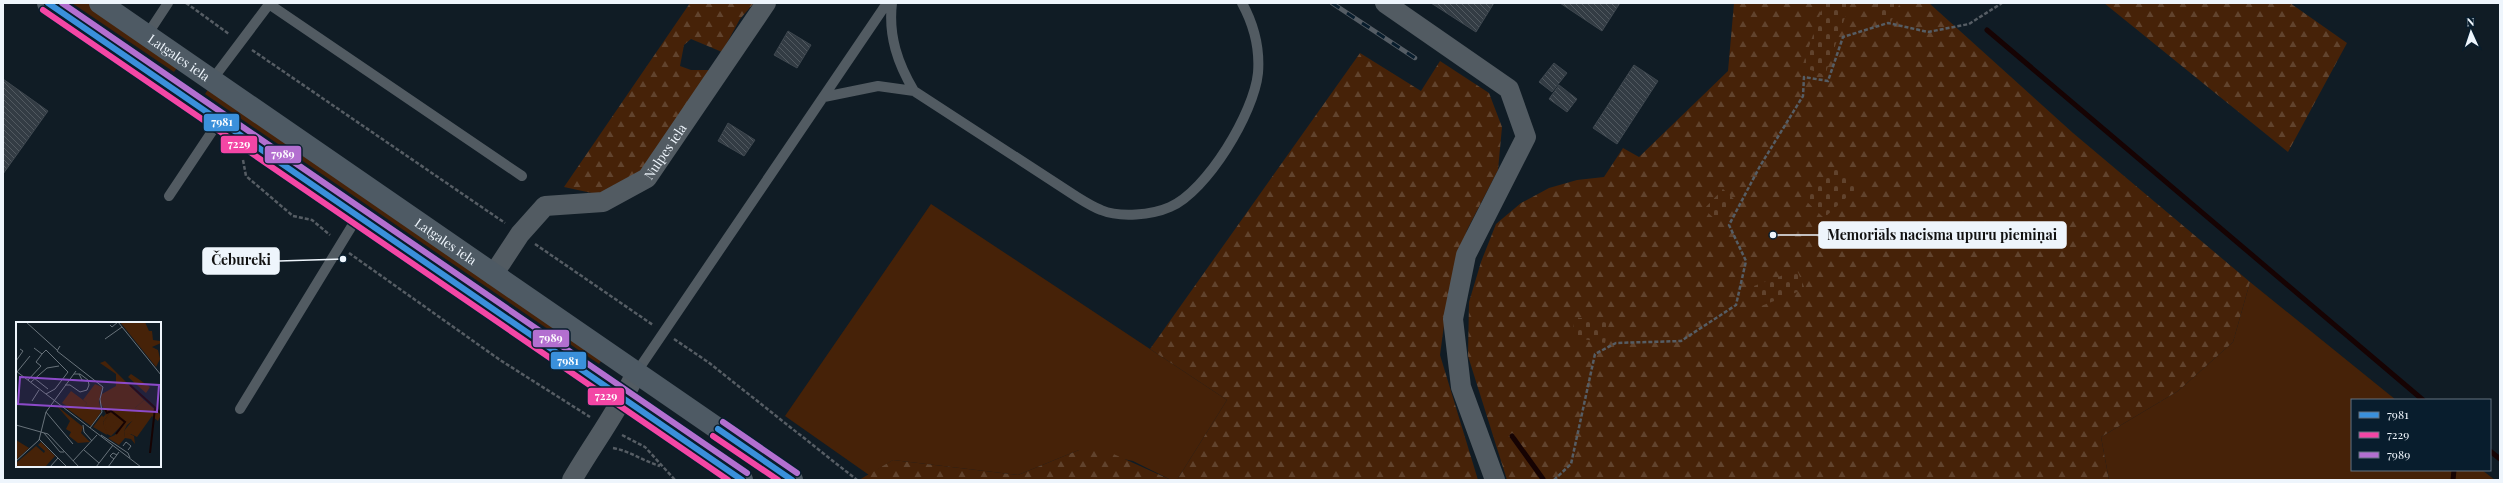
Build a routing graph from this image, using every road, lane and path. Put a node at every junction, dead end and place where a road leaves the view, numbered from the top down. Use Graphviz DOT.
graph roads {
  1 [pos="48,3"];
  2 [pos="100,3"];
  3 [pos="168,3"];
  4 [pos="269,3"];
  5 [pos="766,3"];
  6 [pos="887,3"];
  7 [pos="892,3"];
  8 [pos="1242,3"];
  9 [pos="1385,3"];
  10 [pos="2002,3"];
  11 [pos="146,35"];
  12 [pos="204,75"];
  13 [pos="914,91"];
  14 [pos="181,93"];
  15 [pos="824,97"];
  16 [pos="219,121"];
  17 [pos="242,155"];
  18 [pos="522,176"];
  19 [pos="169,196"];
  20 [pos="358,216"];
  21 [pos="339,246"];
  22 [pos="493,275"];
  23 [pos="636,373"];
  24 [pos="624,399"];
  25 [pos="240,409"];
  26 [pos="606,425"];
  27 [pos="593,443"];
  28 [pos="661,467"];
  29 [pos="572,480"];
  30 [pos="675,480"];
  31 [pos="742,480"];
  32 [pos="792,480"];
  33 [pos="1495,480"];
  34 [pos="1554,480"];
  1 -- 14 [label="highway"];
  2 -- 11 [label="highway, Latgales iela"];
  3 -- 11 [label="lane"];
  4 -- 12 [label="lane"];
  4 -- 18 [label="lane"];
  5 -- 22 [label="street, Nulpes iela"];
  6 -- 15 [label="lane"];
  7 -- 13 [label="lane"];
  8 -- 13 [label="lane"];
  9 -- 33 [label="street"];
  10 -- 34 [label="path"];
  11 -- 12 [label="highway, Latgales iela"];
  12 -- 14 [label="highway"];
  12 -- 22 [label="highway, Latgales iela"];
  13 -- 15 [label="lane"];
  14 -- 16 [label="highway"];
  15 -- 23 [label="lane"];
  16 -- 19 [label="lane"];
  16 -- 20 [label="highway"];
  17 -- 21 [label="path"];
  20 -- 21 [label="lane"];
  20 -- 24 [label="highway"];
  21 -- 25 [label="lane"];
  21 -- 26 [label="path"];
  22 -- 23 [label="highway, Latgales iela"];
  23 -- 24 [label="street"];
  23 -- 32 [label="highway, Latgales iela"];
  24 -- 26 [label="street"];
  24 -- 31 [label="highway"];
  26 -- 27 [label="street"];
  26 -- 28 [label="path"];
  27 -- 28 [label="path"];
  27 -- 29 [label="street"];
  28 -- 30 [label="path"];
}
